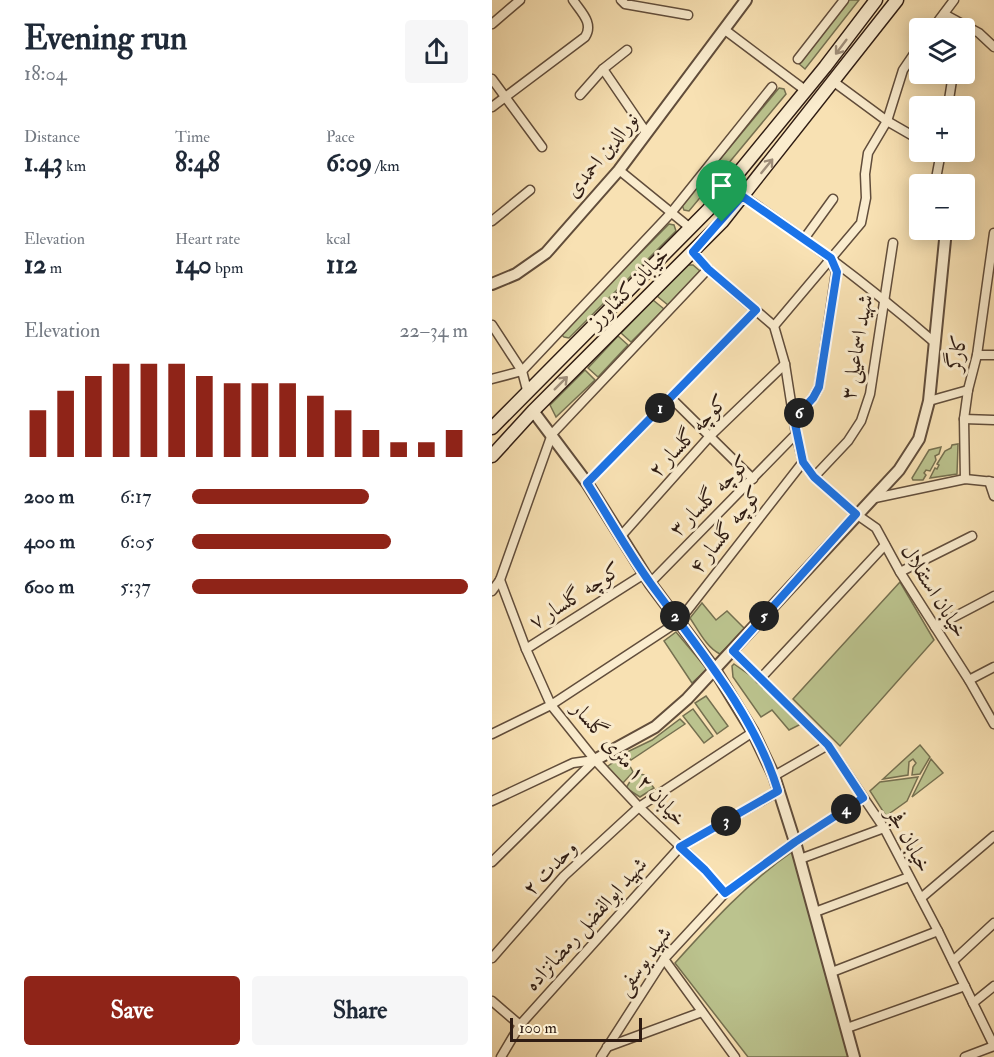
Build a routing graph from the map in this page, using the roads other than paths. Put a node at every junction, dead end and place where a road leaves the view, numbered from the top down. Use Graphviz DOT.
graph roads {
  1 [pos="520,0"];
  2 [pos="573,0"];
  3 [pos="621,0"];
  4 [pos="746,0"];
  5 [pos="844,0"];
  6 [pos="876,0"];
  7 [pos="897,0"];
  8 [pos="954,0"];
  9 [pos="944,14"];
  10 [pos="688,15"];
  11 [pos="941,18"];
  12 [pos="947,18"];
  13 [pos="492,24"];
  14 [pos="725,30"];
  15 [pos="994,47"];
  16 [pos="627,50"];
  17 [pos="798,59"];
  18 [pos="909,61"];
  19 [pos="603,69"];
  20 [pos="492,79"];
  21 [pos="834,82"];
  22 [pos="772,87"];
  23 [pos="805,90"];
  24 [pos="580,95"];
  25 [pos="506,96"];
  26 [pos="492,107"];
  27 [pos="887,121"];
  28 [pos="646,132"];
  29 [pos="909,134"];
  30 [pos="542,147"];
  31 [pos="619,170"];
  32 [pos="530,190"];
  33 [pos="742,196"];
  34 [pos="833,199"];
  35 [pos="708,210"];
  36 [pos="671,213"];
  37 [pos="492,220"];
  38 [pos="722,222"];
  39 [pos="690,227"];
  40 [pos="994,233"];
  41 [pos="804,239"];
  42 [pos="945,240"];
  43 [pos="893,243"];
  44 [pos="693,252"];
  45 [pos="831,258"];
  46 [pos="708,269"];
  47 [pos="492,284"];
  48 [pos="990,289"];
  49 [pos="885,299"];
  50 [pos="756,310"];
  51 [pos="492,325"];
  52 [pos="774,326"];
  53 [pos="934,342"];
  54 [pos="977,355"];
  55 [pos="994,355"];
  56 [pos="785,363"];
  57 [pos="522,371"];
  58 [pos="492,379"];
  59 [pos="527,390"];
  60 [pos="968,390"];
  61 [pos="670,398"];
  62 [pos="929,401"];
  63 [pos="533,411"];
  64 [pos="794,419"];
  65 [pos="964,419"];
  66 [pos="994,420"];
  67 [pos="492,428"];
  68 [pos="552,434"];
  69 [pos="796,434"];
  70 [pos="710,436"];
  71 [pos="492,456"];
  72 [pos="803,462"];
  73 [pos="814,477"];
  74 [pos="753,479"];
  75 [pos="965,480"];
  76 [pos="992,481"];
  77 [pos="587,483"];
  78 [pos="994,496"];
  79 [pos="875,498"];
  80 [pos="856,514"];
  81 [pos="621,536"];
  82 [pos="972,537"];
  83 [pos="885,545"];
  84 [pos="900,572"];
  85 [pos="647,578"];
  86 [pos="500,579"];
  87 [pos="492,591"];
  88 [pos="994,596"];
  89 [pos="679,621"];
  90 [pos="935,627"];
  91 [pos="526,649"];
  92 [pos="733,651"];
  93 [pos="994,667"];
  94 [pos="715,670"];
  95 [pos="760,679"];
  96 [pos="969,680"];
  97 [pos="551,705"];
  98 [pos="994,724"];
  99 [pos="753,732"];
  100 [pos="492,734"];
  101 [pos="828,745"];
  102 [pos="595,760"];
  103 [pos="774,776"];
  104 [pos="778,791"];
  105 [pos="863,798"];
  106 [pos="492,801"];
  107 [pos="639,807"];
  108 [pos="884,828"];
  109 [pos="994,836"];
  110 [pos="795,842"];
  111 [pos="680,847"];
  112 [pos="800,859"];
  113 [pos="492,862"];
  114 [pos="909,877"];
  115 [pos="725,893"];
  116 [pos="921,898"];
  117 [pos="815,912"];
  118 [pos="994,923"];
  119 [pos="938,931"];
  120 [pos="492,958"];
  121 [pos="664,958"];
  122 [pos="953,961"];
  123 [pos="832,972"];
  124 [pos="965,986"];
  125 [pos="994,986"];
  126 [pos="492,1001"];
  127 [pos="973,1003"];
  128 [pos="702,1012"];
  129 [pos="520,1025"];
  130 [pos="847,1028"];
  131 [pos="994,1046"];
  132 [pos="607,1047"];
  133 [pos="501,1057"];
  134 [pos="601,1057"];
  135 [pos="735,1057"];
  136 [pos="854,1057"];
  137 [pos="965,1057"];
  1 -- 13 [label="street"];
  2 -- 25 [label="street"];
  3 -- 10 [label="street"];
  4 -- 14 [label="street, نورالدین احمدی"];
  5 -- 17 [label="street"];
  6 -- 23 [label="main road, خیابان کشاورز, one-way"];
  7 -- 21 [label="main road, خیابان کشاورز"];
  8 -- 9 [label="street"];
  9 -- 11 [label="street"];
  9 -- 12 [label="street"];
  9 -- 15 [label="street"];
  14 -- 23 [label="street"];
  14 -- 28 [label="street, نورالدین احمدی"];
  16 -- 19 [label="street"];
  18 -- 27 [label="street"];
  19 -- 24 [label="street"];
  19 -- 28 [label="street"];
  20 -- 25 [label="street"];
  21 -- 27 [label="street"];
  33 -- 21 [label="main road, خیابان کشاورز, one-way"];
  22 -- 36 [label="street"];
  23 -- 35 [label="main road, خیابان کشاورز"];
  25 -- 26 [label="street"];
  25 -- 30 [label="street"];
  27 -- 29 [label="street"];
  27 -- 45 [label="street"];
  28 -- 31 [label="street, نورالدین احمدی"];
  31 -- 36 [label="street"];
  31 -- 47 [label="street, نورالدین احمدی"];
  32 -- 37 [label="street"];
  33 -- 38 [label="main road, خیابان کشاورز"];
  33 -- 41 [label="street"];
  34 -- 41 [label="street"];
  35 -- 38 [label="main road"];
  35 -- 39 [label="main road, خیابان کشاورز"];
  36 -- 39 [label="street"];
  36 -- 57 [label="street"];
  38 -- 44 [label="main road, خیابان کشاورز"];
  39 -- 59 [label="main road, خیابان کشاورز"];
  40 -- 48 [label="street, کارگر"];
  41 -- 45 [label="street"];
  42 -- 53 [label="street"];
  43 -- 49 [label="street, شهید اسماعیلی ۳"];
  44 -- 46 [label="street"];
  63 -- 44 [label="main road, خیابان کشاورز, one-way"];
  45 -- 49 [label="street"];
  45 -- 52 [label="street"];
  45 -- 64 [label="street"];
  46 -- 50 [label="street"];
  46 -- 68 [label="street"];
  48 -- 54 [label="street, کارگر"];
  49 -- 53 [label="street"];
  49 -- 73 [label="street, شهید اسماعیلی ۳"];
  50 -- 52 [label="street"];
  50 -- 61 [label="street"];
  51 -- 57 [label="street"];
  52 -- 56 [label="street"];
  53 -- 62 [label="street"];
  54 -- 55 [label="street"];
  54 -- 60 [label="street, کارگر"];
  56 -- 64 [label="street"];
  56 -- 70 [label="street, کوچه گلسار ۲"];
  57 -- 58 [label="street"];
  57 -- 59 [label="street"];
  59 -- 67 [label="main road, خیابان کشاورز"];
  60 -- 62 [label="street"];
  60 -- 65 [label="street, کارگر"];
  61 -- 70 [label="street"];
  61 -- 77 [label="street"];
  62 -- 79 [label="street"];
  63 -- 68 [label="street"];
  63 -- 71 [label="main road, خیابان کشاورز"];
  64 -- 69 [label="street"];
  65 -- 66 [label="street"];
  65 -- 75 [label="street, کارگر"];
  68 -- 77 [label="street"];
  68 -- 86 [label="street"];
  69 -- 72 [label="street"];
  69 -- 74 [label="street, کوچه گلسار ۳"];
  70 -- 74 [label="street"];
  70 -- 81 [label="street, کوچه گلسار ۲"];
  72 -- 73 [label="street, خیابان استقلال"];
  72 -- 89 [label="street, کوچه گلسار ۴"];
  73 -- 80 [label="street, خیابان استقلال"];
  74 -- 85 [label="street, کوچه گلسار ۳"];
  75 -- 76 [label="street"];
  75 -- 79 [label="street"];
  76 -- 78 [label="street"];
  77 -- 81 [label="street"];
  79 -- 80 [label="street"];
  80 -- 83 [label="street, خیابان استقلال"];
  80 -- 92 [label="street"];
  81 -- 85 [label="street"];
  82 -- 84 [label="street"];
  83 -- 84 [label="street, خیابان استقلال"];
  83 -- 95 [label="street"];
  84 -- 90 [label="street, خیابان استقلال"];
  85 -- 89 [label="street"];
  85 -- 91 [label="street, کوچه گلسار ۷"];
  86 -- 87 [label="street"];
  86 -- 91 [label="street, خیابان ۱۲ متری گلسار"];
  88 -- 90 [label="street"];
  89 -- 94 [label="street"];
  89 -- 97 [label="street, کوچه گلسار ۴"];
  90 -- 96 [label="street, خیابان استقلال"];
  91 -- 97 [label="street, خیابان ۱۲ متری گلسار"];
  92 -- 94 [label="street"];
  92 -- 95 [label="street, خیابان فجر"];
  93 -- 96 [label="street"];
  94 -- 99 [label="street"];
  94 -- 102 [label="street"];
  95 -- 101 [label="street, خیابان فجر"];
  96 -- 98 [label="street, خیابان استقلال"];
  97 -- 100 [label="street, کوچه گلسار ۴"];
  97 -- 102 [label="street, خیابان ۱۲ متری گلسار"];
  99 -- 103 [label="street"];
  99 -- 107 [label="street, وحدت ۲"];
  101 -- 103 [label="street"];
  101 -- 105 [label="street, خیابان فجر"];
  102 -- 106 [label="street"];
  102 -- 107 [label="street, خیابان ۱۲ متری گلسار"];
  102 -- 113 [label="street"];
  103 -- 104 [label="street"];
  104 -- 110 [label="street"];
  104 -- 111 [label="street, شهید ابوالفضل رمضانزاده"];
  105 -- 108 [label="street, خیابان فجر"];
  105 -- 110 [label="street, شهید یوسفی"];
  107 -- 111 [label="street, خیابان ۱۲ متری گلسار"];
  107 -- 120 [label="street, وحدت ۲"];
  108 -- 112 [label="street"];
  108 -- 114 [label="street, خیابان فجر"];
  109 -- 116 [label="street"];
  110 -- 112 [label="street"];
  110 -- 115 [label="street, شهید یوسفی"];
  111 -- 115 [label="street, خیابان ۱۲ متری گلسار"];
  111 -- 129 [label="street, شهید ابوالفضل رمضانزاده"];
  112 -- 117 [label="street"];
  114 -- 116 [label="street, خیابان فجر"];
  114 -- 117 [label="street"];
  115 -- 121 [label="street, شهید یوسفی"];
  116 -- 119 [label="street, خیابان فجر"];
  117 -- 123 [label="street"];
  118 -- 122 [label="street"];
  119 -- 122 [label="street, خیابان فجر"];
  119 -- 123 [label="street"];
  121 -- 128 [label="street"];
  121 -- 132 [label="street, شهید یوسفی"];
  122 -- 124 [label="street, خیابان فجر"];
  123 -- 130 [label="street"];
  124 -- 127 [label="street, خیابان فجر"];
  124 -- 130 [label="street"];
  125 -- 127 [label="street"];
  126 -- 129 [label="street"];
  127 -- 131 [label="street, خیابان فجر"];
  128 -- 132 [label="street"];
  128 -- 135 [label="street"];
  129 -- 133 [label="street, شهید ابوالفضل رمضانزاده"];
  130 -- 136 [label="street"];
  131 -- 137 [label="street"];
  132 -- 134 [label="street, شهید یوسفی"];
}
